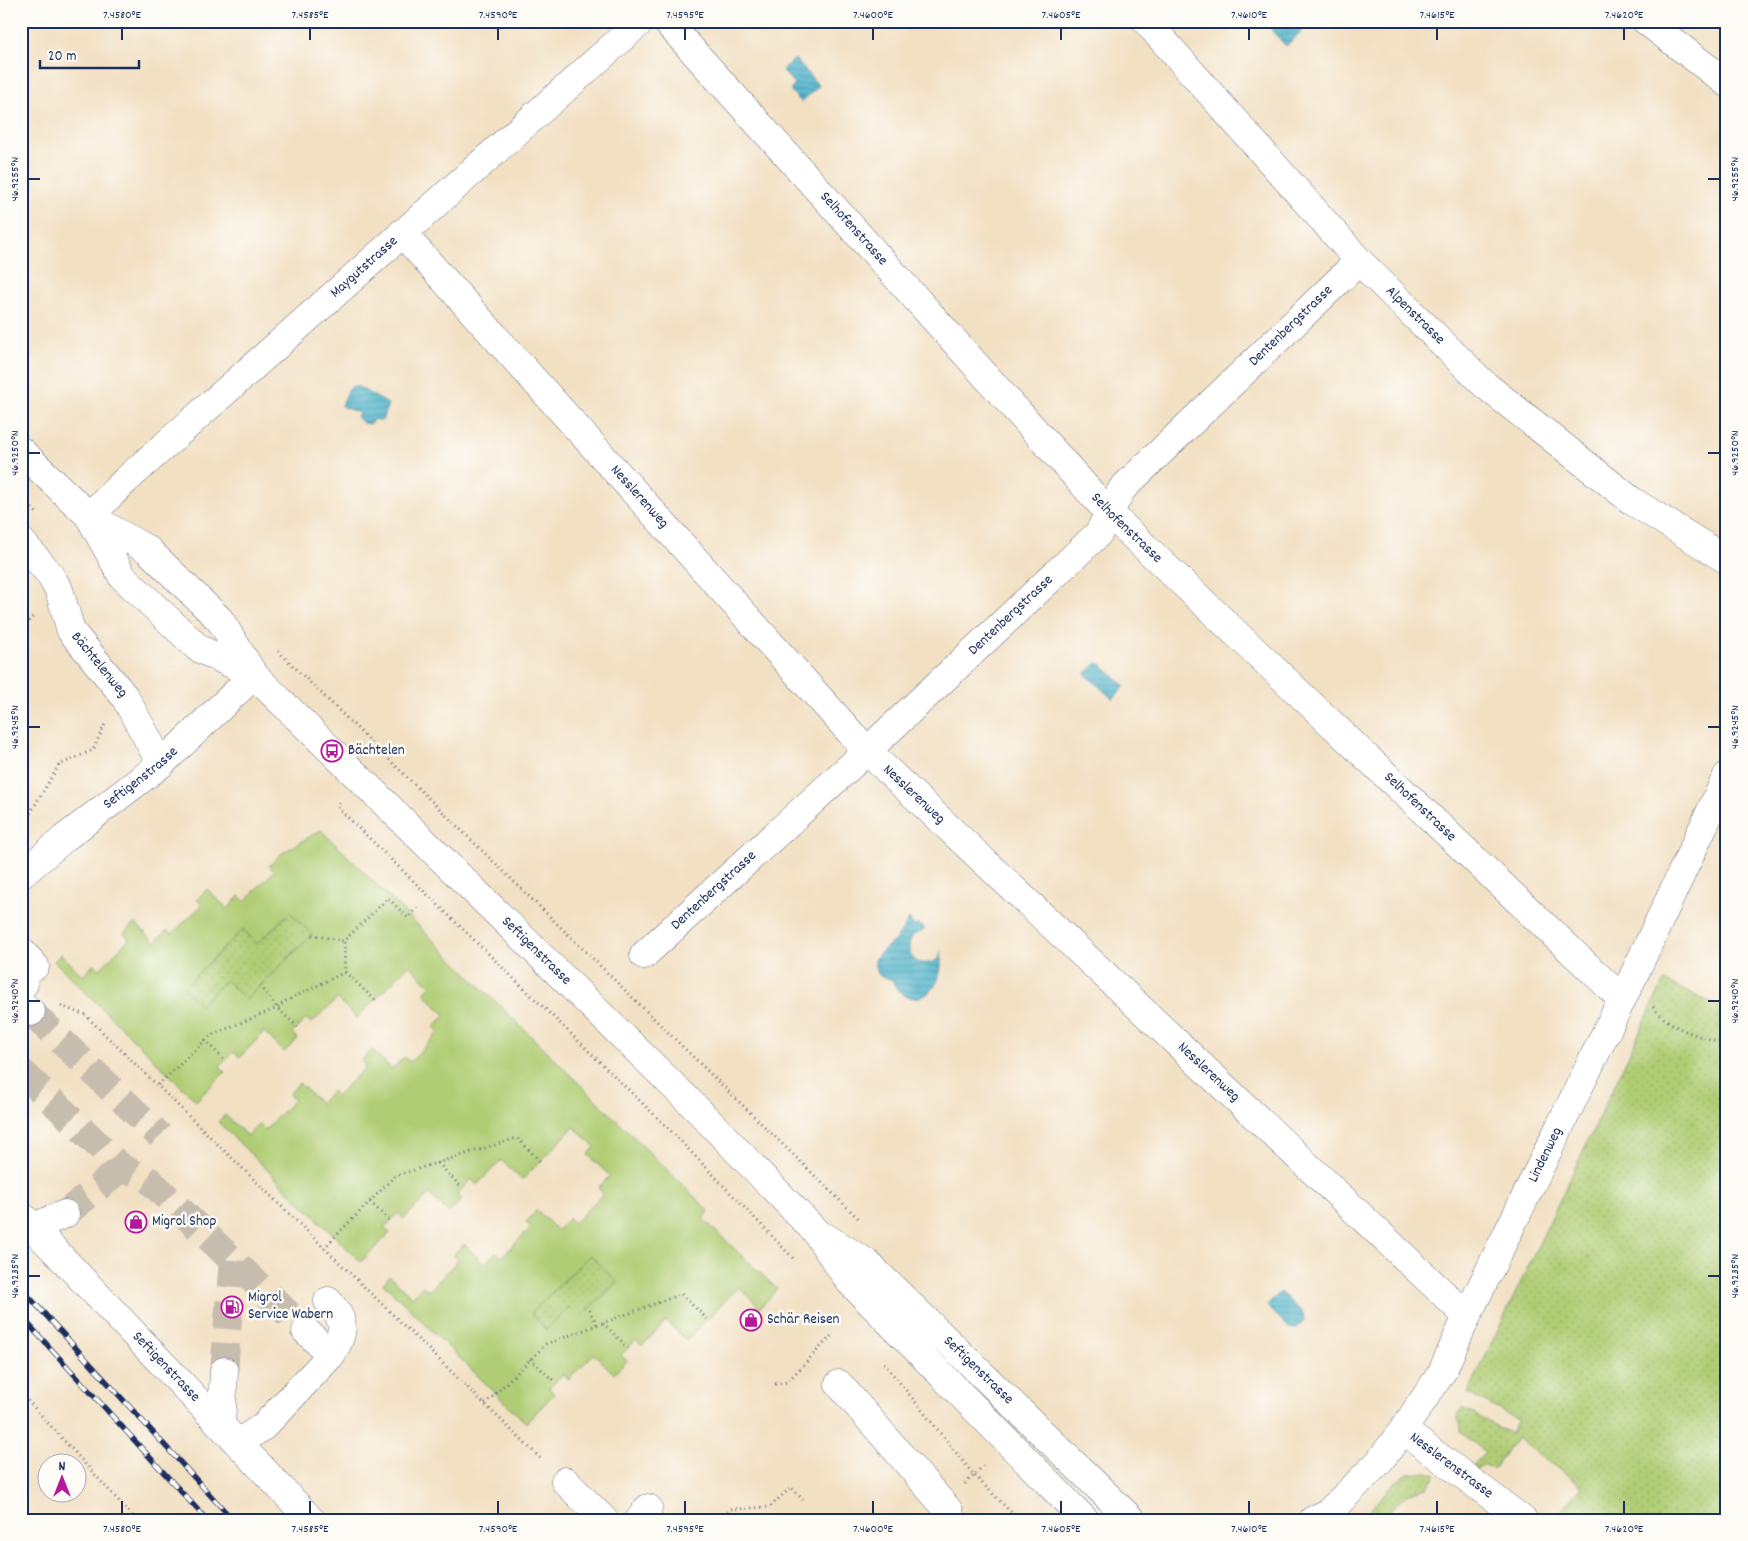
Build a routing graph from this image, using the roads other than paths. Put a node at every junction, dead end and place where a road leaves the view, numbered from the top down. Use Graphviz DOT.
graph roads {
  1 [pos="642,21"];
  2 [pos="666,21"];
  3 [pos="1146,21"];
  4 [pos="1646,21"];
  5 [pos="1727,83"];
  6 [pos="402,233"];
  7 [pos="1359,261"];
  8 [pos="21,451"];
  9 [pos="1110,514"];
  10 [pos="89,516"];
  11 [pos="21,541"];
  12 [pos="1727,560"];
  13 [pos="254,675"];
  14 [pos="867,752"];
  15 [pos="161,764"];
  16 [pos="1727,776"];
  17 [pos="21,875"];
  18 [pos="644,955"];
  19 [pos="1627,989"];
  20 [pos="65,1214"];
  21 [pos="24,1218"];
  22 [pos="816,1231"];
  23 [pos="328,1301"];
  24 [pos="1467,1316"];
  25 [pos="306,1332"];
  26 [pos="331,1355"];
  27 [pos="224,1371"];
  28 [pos="839,1384"];
  29 [pos="1403,1430"];
  30 [pos="229,1434"];
  31 [pos="564,1481"];
  32 [pos="1323,1517"];
  33 [pos="311,1520"];
  34 [pos="604,1520"];
  35 [pos="951,1520"];
  36 [pos="1084,1520"];
  37 [pos="1132,1520"];
  38 [pos="1523,1520"];
  1 -- 6 [label="street, Maygutstrasse"];
  2 -- 9 [label="street, Selhofenstrasse"];
  3 -- 7 [label="street, Alpenstrasse"];
  4 -- 5 [label="street"];
  6 -- 10 [label="street, Maygutstrasse"];
  6 -- 14 [label="street, Nesslerenweg"];
  7 -- 9 [label="street, Dentenbergstrasse"];
  7 -- 12 [label="street, Alpenstrasse"];
  8 -- 10 [label="street, Seftigenstrasse"];
  9 -- 14 [label="street, Dentenbergstrasse"];
  9 -- 19 [label="street, Selhofenstrasse"];
  10 -- 13 [label="street, Seftigenstrasse"];
  10 -- 13 [label="street, Seftigenstrasse"];
  11 -- 15 [label="street, Bächtelenweg"];
  13 -- 15 [label="street, Seftigenstrasse"];
  13 -- 22 [label="street, Seftigenstrasse"];
  14 -- 18 [label="street, Dentenbergstrasse"];
  14 -- 24 [label="street, Nesslerenweg"];
  15 -- 17 [label="street, Seftigenstrasse"];
  16 -- 19 [label="street, Lindenweg"];
  19 -- 24 [label="street, Lindenweg"];
  20 -- 21 [label="street"];
  21 -- 30 [label="street, Seftigenstrasse"];
  22 -- 36 [label="street, Seftigenstrasse"];
  22 -- 37 [label="street, Seftigenstrasse"];
  23 -- 26 [label="street"];
  24 -- 29 [label="street, Lindenweg"];
  25 -- 26 [label="street"];
  26 -- 30 [label="street"];
  27 -- 30 [label="street"];
  28 -- 35 [label="street"];
  29 -- 32 [label="street, Lindenweg"];
  29 -- 38 [label="street, Nesslerenstrasse"];
  30 -- 33 [label="street, Seftigenstrasse"];
  31 -- 34 [label="street"];
}
